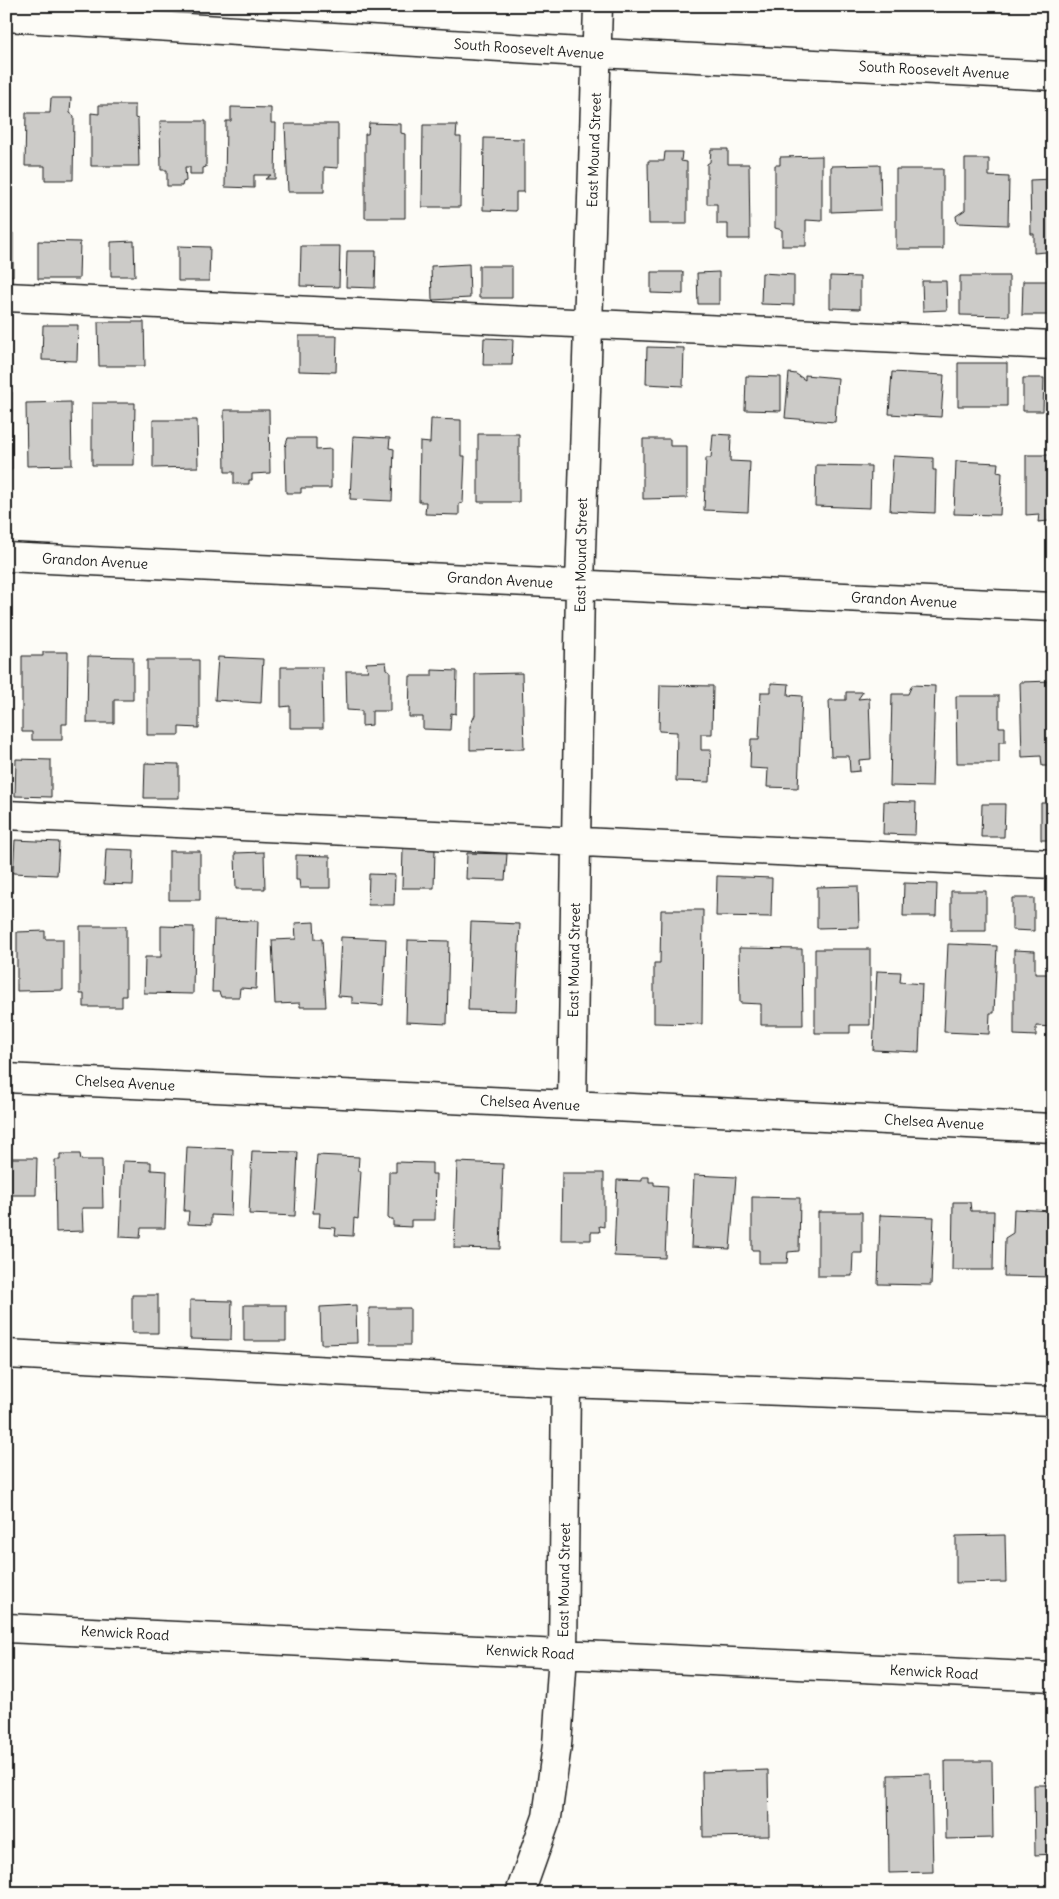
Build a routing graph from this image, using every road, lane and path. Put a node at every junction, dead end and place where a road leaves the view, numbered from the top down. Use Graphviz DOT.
graph roads {
  1 [pos="598,6"];
  2 [pos="6,17"];
  3 [pos="598,53"];
  4 [pos="1053,76"];
  5 [pos="6,297"];
  6 [pos="587,323"];
  7 [pos="1053,345"];
  8 [pos="6,557"];
  9 [pos="580,584"];
  10 [pos="1053,607"];
  11 [pos="6,814"];
  12 [pos="576,842"];
  13 [pos="1053,864"];
  14 [pos="6,1078"];
  15 [pos="572,1104"];
  16 [pos="1053,1128"];
  17 [pos="6,1354"];
  18 [pos="566,1383"];
  19 [pos="1053,1401"];
  20 [pos="6,1628"];
  21 [pos="563,1654"];
  22 [pos="1053,1677"];
  23 [pos="520,1893"];
  1 -- 3 [label="street, East Mound Street"];
  2 -- 3 [label="street, South Roosevelt Avenue"];
  3 -- 4 [label="street, South Roosevelt Avenue"];
  3 -- 6 [label="street, East Mound Street"];
  5 -- 6 [label="street"];
  6 -- 7 [label="street"];
  6 -- 9 [label="street, East Mound Street"];
  8 -- 9 [label="street, Grandon Avenue"];
  9 -- 10 [label="street, Grandon Avenue"];
  9 -- 12 [label="street, East Mound Street"];
  11 -- 12 [label="street"];
  12 -- 13 [label="street"];
  12 -- 15 [label="street, East Mound Street"];
  14 -- 15 [label="street, Chelsea Avenue"];
  15 -- 16 [label="street, Chelsea Avenue"];
  17 -- 18 [label="street"];
  18 -- 19 [label="street"];
  18 -- 21 [label="street, East Mound Street"];
  20 -- 21 [label="street, Kenwick Road"];
  21 -- 22 [label="street, Kenwick Road"];
  21 -- 23 [label="street, East Mound Street"];
}
